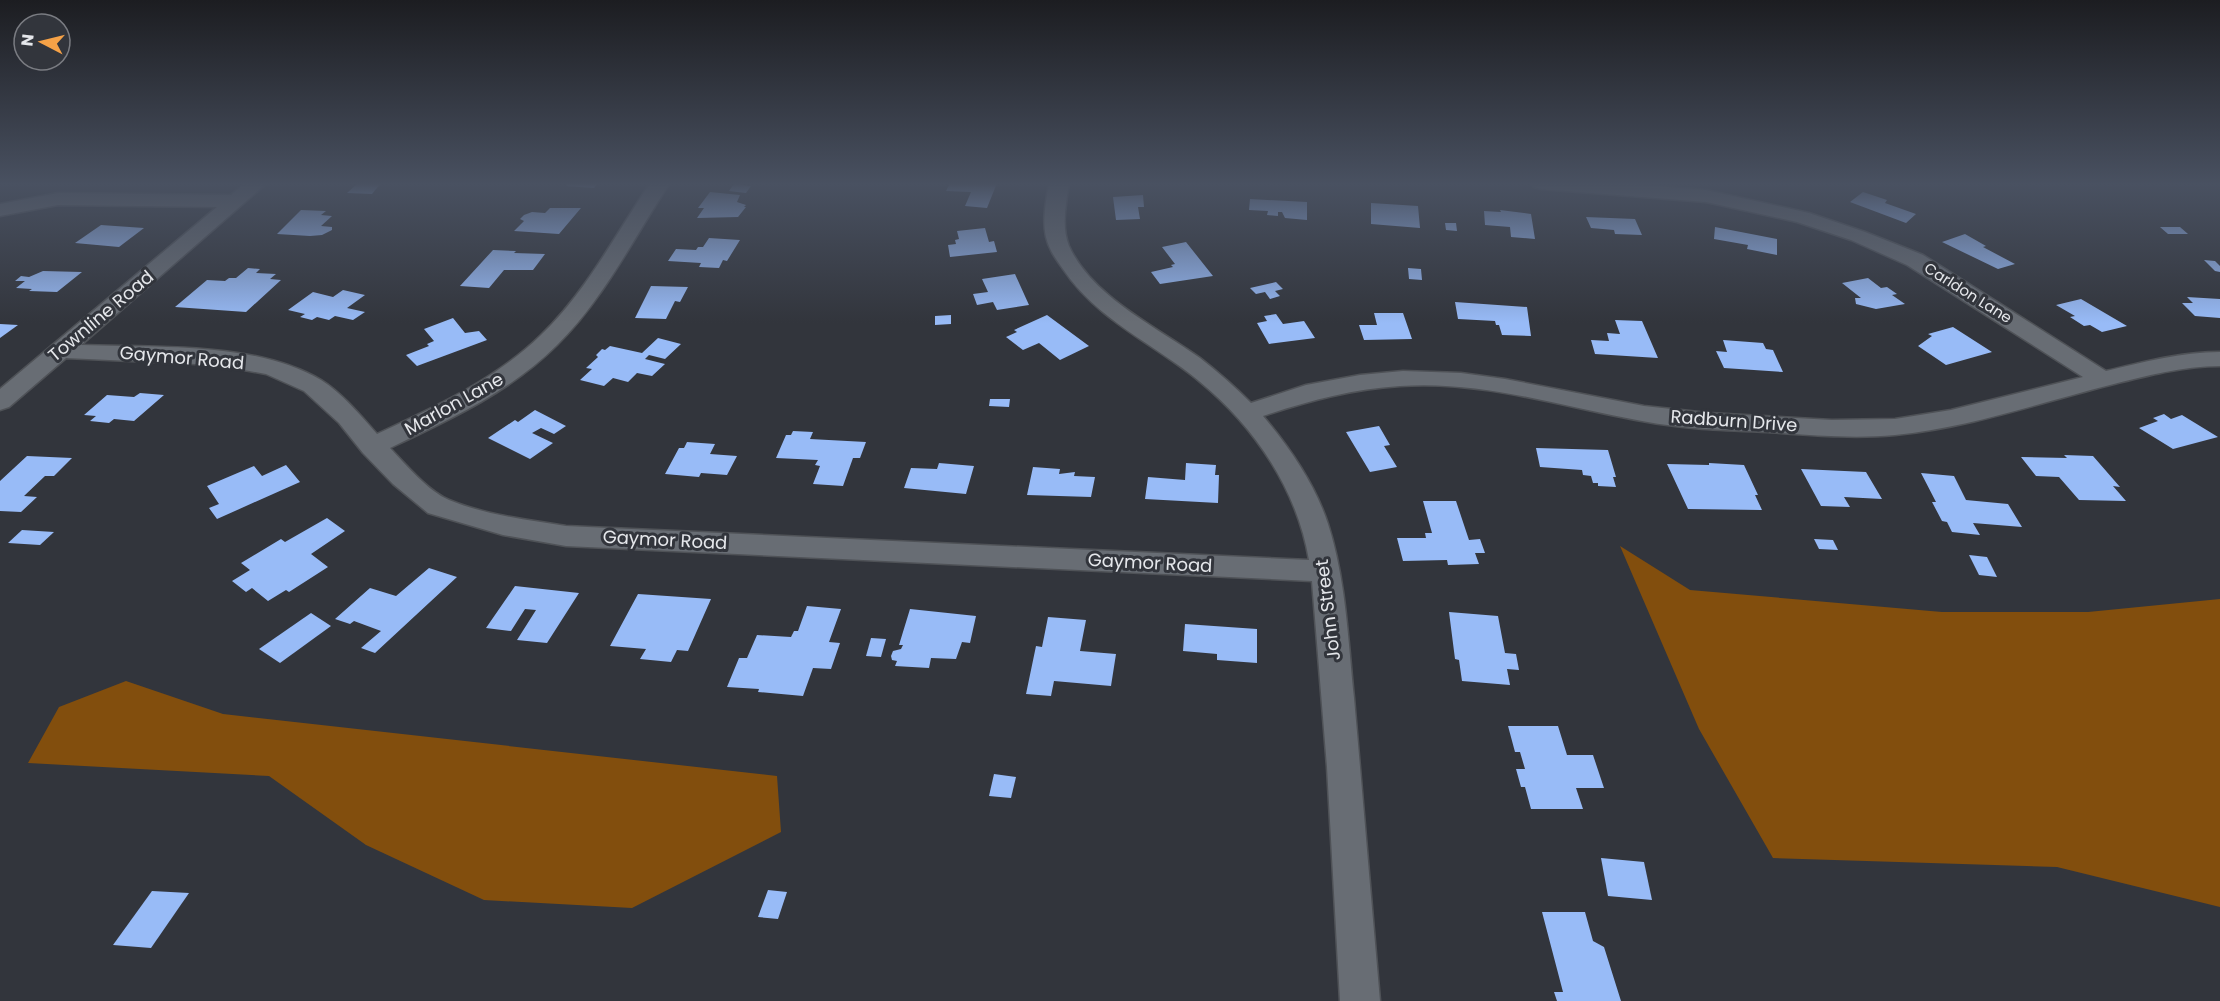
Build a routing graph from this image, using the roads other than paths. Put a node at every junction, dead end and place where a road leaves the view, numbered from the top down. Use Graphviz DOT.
graph roads {
  1 [pos="203,230"];
  2 [pos="629,230"];
  3 [pos="1056,230"];
  4 [pos="1839,230"];
  5 [pos="60,351"];
  6 [pos="2220,359"];
  7 [pos="2102,379"];
  8 [pos="0,402"];
  9 [pos="1248,413"];
  10 [pos="372,447"];
  11 [pos="1326,571"];
  12 [pos="1360,1001"];
  1 -- 5 [label="street, Townline Road"];
  2 -- 10 [label="street, Marlon Lane"];
  3 -- 9 [label="street, John Street"];
  4 -- 7 [label="street, Carldon Lane"];
  5 -- 8 [label="street, Townline Road"];
  5 -- 10 [label="street, Gaymor Road"];
  6 -- 7 [label="street, Radburn Drive"];
  7 -- 9 [label="street, Radburn Drive"];
  9 -- 11 [label="street, John Street"];
  10 -- 11 [label="street, Gaymor Road"];
  11 -- 12 [label="street, John Street"];
}
